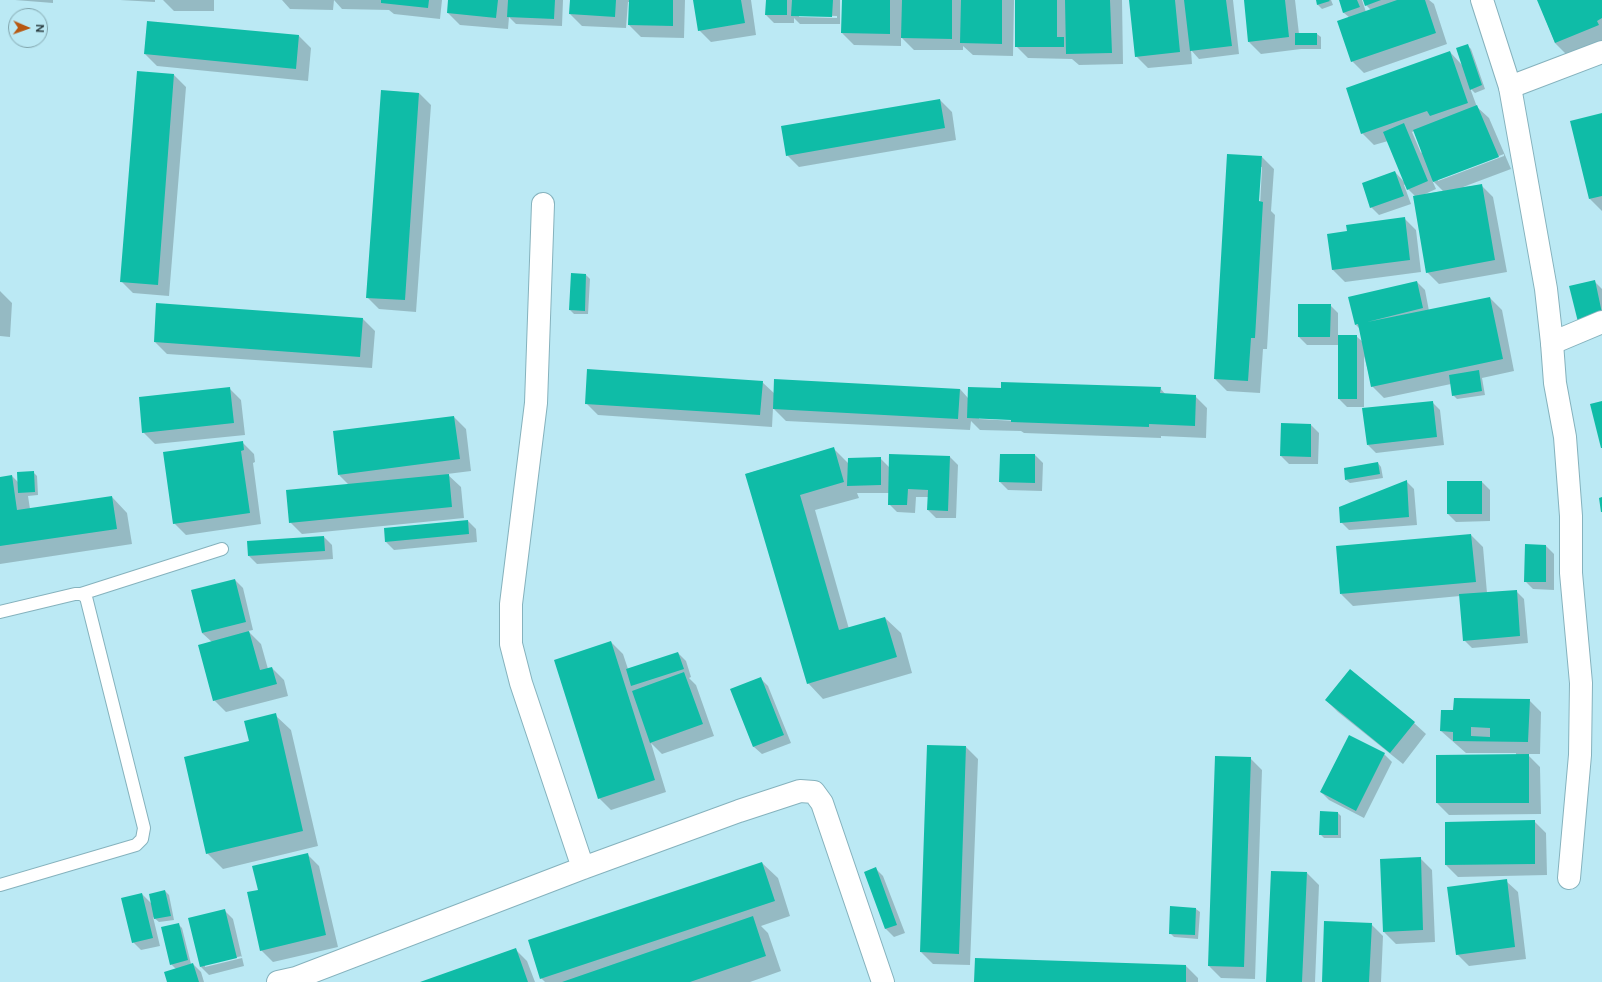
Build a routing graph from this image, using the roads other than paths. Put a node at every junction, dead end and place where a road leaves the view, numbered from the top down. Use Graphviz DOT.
graph roads {
  1 [pos="1482,0"];
  2 [pos="1602,52"];
  3 [pos="1510,87"];
  4 [pos="543,204"];
  5 [pos="1602,322"];
  6 [pos="1552,342"];
  7 [pos="222,550"];
  8 [pos="81,594"];
  9 [pos="0,612"];
  10 [pos="583,868"];
  11 [pos="1569,878"];
  12 [pos="0,885"];
  13 [pos="278,982"];
  14 [pos="883,982"];
  1 -- 3 [label="street"];
  2 -- 3 [label="street"];
  3 -- 6 [label="street"];
  4 -- 10 [label="street"];
  5 -- 6 [label="street"];
  6 -- 11 [label="street"];
  7 -- 8 [label="lane"];
  8 -- 9 [label="lane"];
  8 -- 12 [label="lane"];
  10 -- 13 [label="street"];
  10 -- 14 [label="street"];
}
